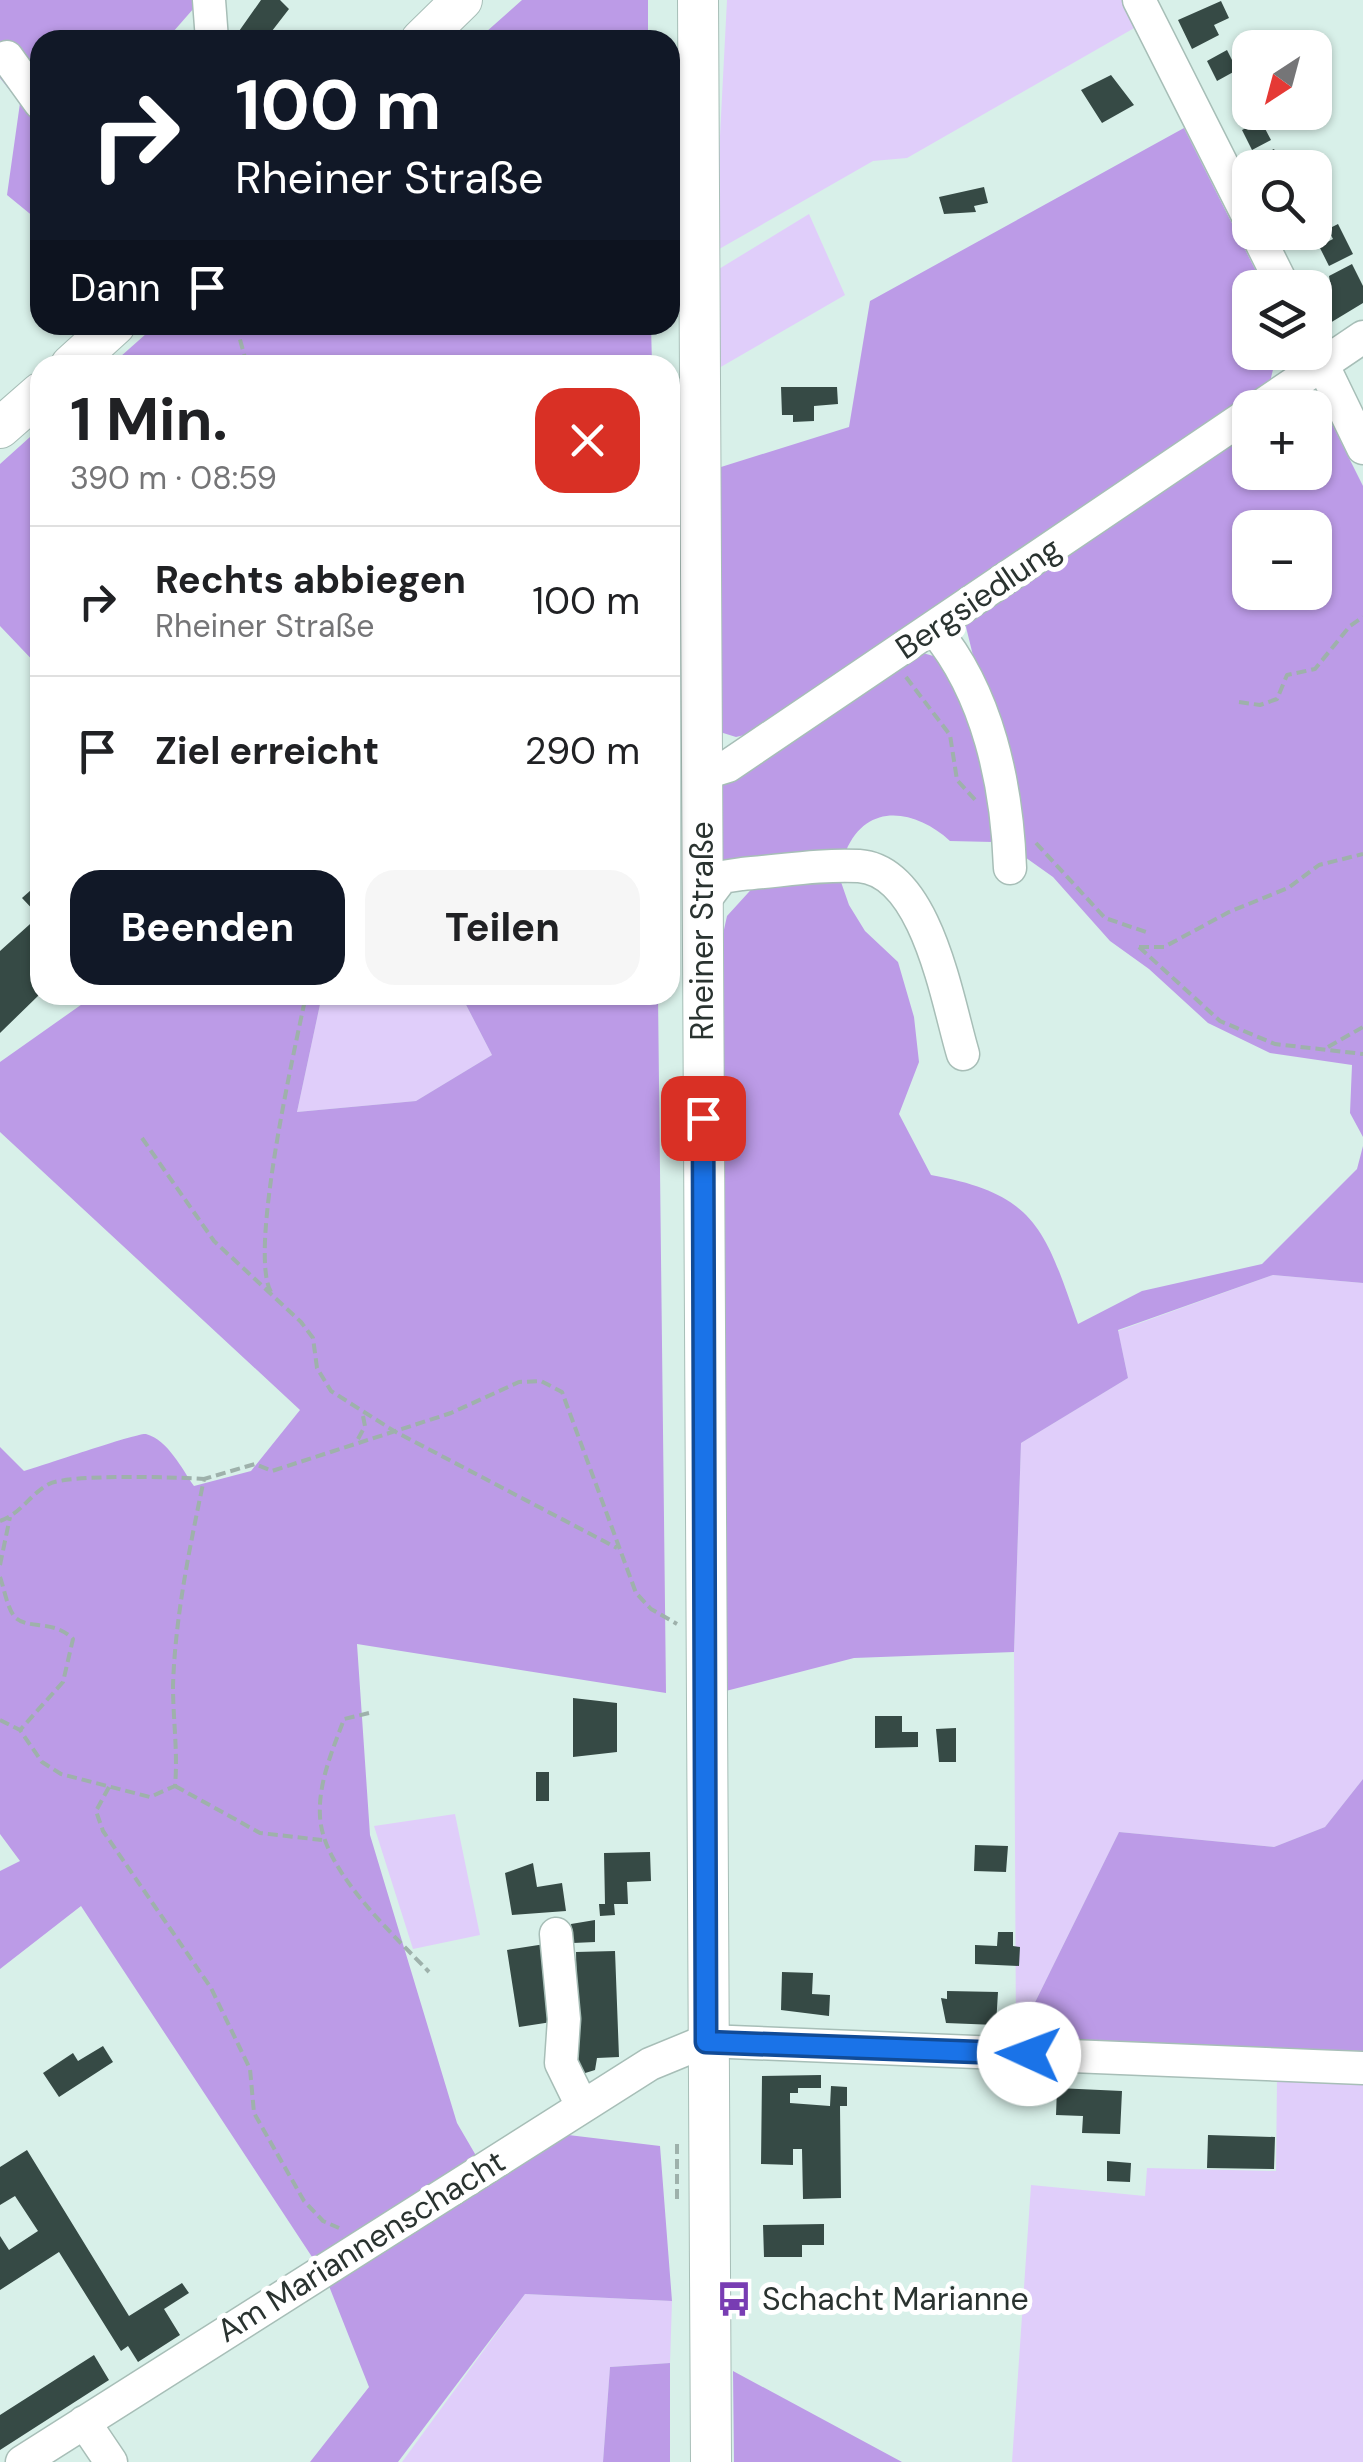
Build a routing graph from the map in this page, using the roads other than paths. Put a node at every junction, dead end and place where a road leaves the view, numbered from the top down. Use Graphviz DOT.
graph roads {
  1 [pos="209,0"];
  2 [pos="462,0"];
  3 [pos="698,0"];
  4 [pos="1139,0"];
  5 [pos="211,30"];
  6 [pos="431,30"];
  7 [pos="7,57"];
  8 [pos="30,89"];
  9 [pos="1232,184"];
  10 [pos="104,335"];
  11 [pos="1363,337"];
  12 [pos="1332,350"];
  13 [pos="82,355"];
  14 [pos="1303,370"];
  15 [pos="1326,370"];
  16 [pos="1279,390"];
  17 [pos="30,401"];
  18 [pos="1232,425"];
  19 [pos="0,428"];
  20 [pos="1363,448"];
  21 [pos="934,629"];
  22 [pos="702,774"];
  23 [pos="1010,868"];
  24 [pos="701,905"];
  25 [pos="964,1054"];
  26 [pos="556,1934"];
  27 [pos="706,2042"];
  28 [pos="1363,2068"];
  29 [pos="582,2106"];
  30 [pos="84,2422"];
  31 [pos="22,2462"];
  32 [pos="111,2462"];
  33 [pos="711,2462"];
  1 -- 5 [label="street"];
  2 -- 6 [label="main road"];
  3 -- 22 [label="main road, Rheiner Straße"];
  4 -- 9 [label="street"];
  7 -- 8 [label="street"];
  10 -- 13 [label="main road"];
  11 -- 12 [label="street"];
  14 -- 16 [label="street"];
  15 -- 20 [label="street"];
  17 -- 19 [label="main road"];
  18 -- 21 [label="street, Bergsiedlung"];
  21 -- 22 [label="street, Bergsiedlung"];
  21 -- 23 [label="street"];
  22 -- 24 [label="main road, Rheiner Straße"];
  24 -- 25 [label="street"];
  24 -- 27 [label="main road, Rheiner Straße"];
  26 -- 29 [label="street"];
  27 -- 28 [label="street"];
  27 -- 29 [label="street, Am Mariannenschacht"];
  27 -- 33 [label="main road, Rheiner Straße"];
  29 -- 30 [label="street, Am Mariannenschacht"];
  30 -- 31 [label="street, Am Mariannenschacht"];
  30 -- 32 [label="street"];
}
